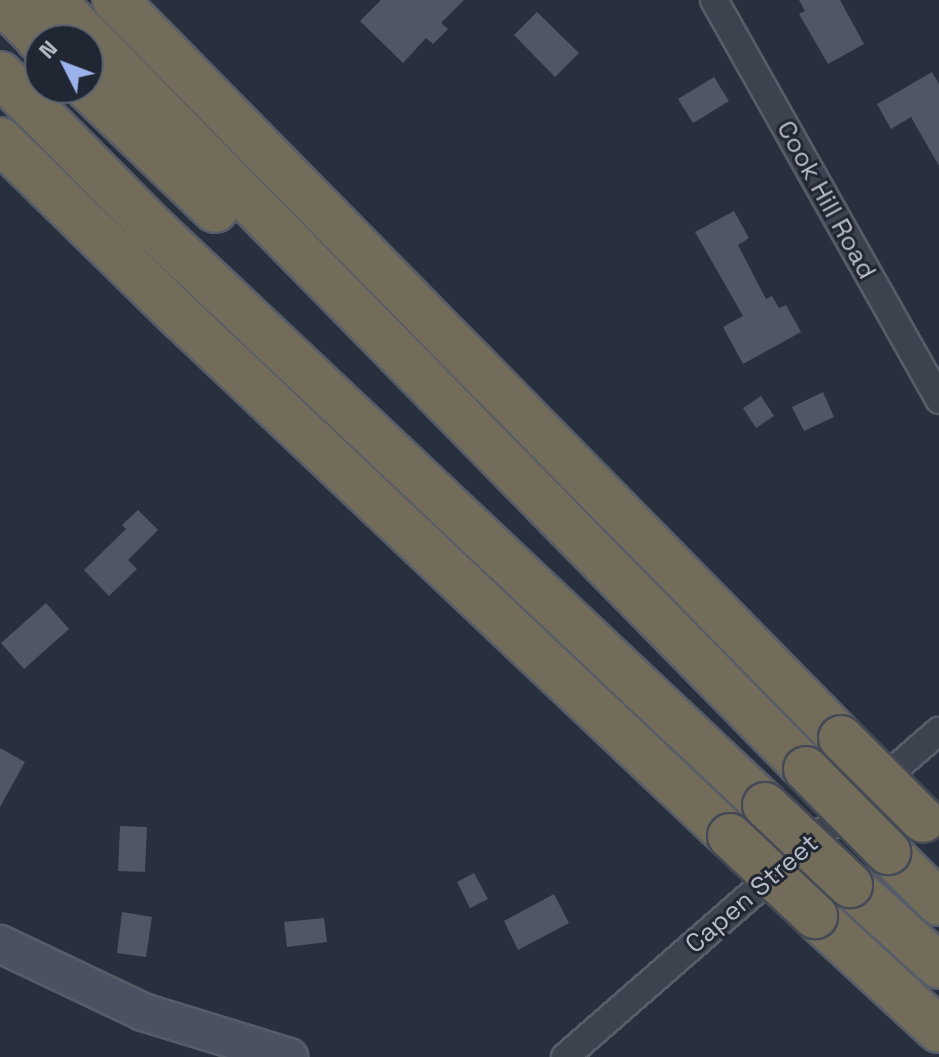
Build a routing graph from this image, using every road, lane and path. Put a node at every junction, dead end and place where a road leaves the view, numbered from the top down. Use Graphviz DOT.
graph roads {
  1 [pos="1,0"];
  2 [pos="52,0"];
  3 [pos="714,0"];
  4 [pos="118,2"];
  5 [pos="24,24"];
  6 [pos="0,47"];
  7 [pos="0,74"];
  8 [pos="104,103"];
  9 [pos="0,140"];
  10 [pos="939,400"];
  11 [pos="420,480"];
  12 [pos="526,484"];
  13 [pos="939,731"];
  14 [pos="931,828"];
  15 [pos="939,903"];
  16 [pos="0,944"];
  17 [pos="939,966"];
  18 [pos="939,1030"];
  19 [pos="289,1057"];
  20 [pos="565,1057"];
  1 -- 5 [label="highway"];
  2 -- 12 [label="highway"];
  3 -- 10 [label="street, Cook Hill Road"];
  4 -- 14 [label="highway, bridge"];
  6 -- 11 [label="highway"];
  7 -- 11 [label="highway"];
  8 -- 12 [label="highway"];
  9 -- 18 [label="highway, bridge"];
  11 -- 17 [label="highway, bridge"];
  12 -- 15 [label="highway, bridge"];
  13 -- 20 [label="street, Capen Street"];
  16 -- 19 [label="street"];
}
